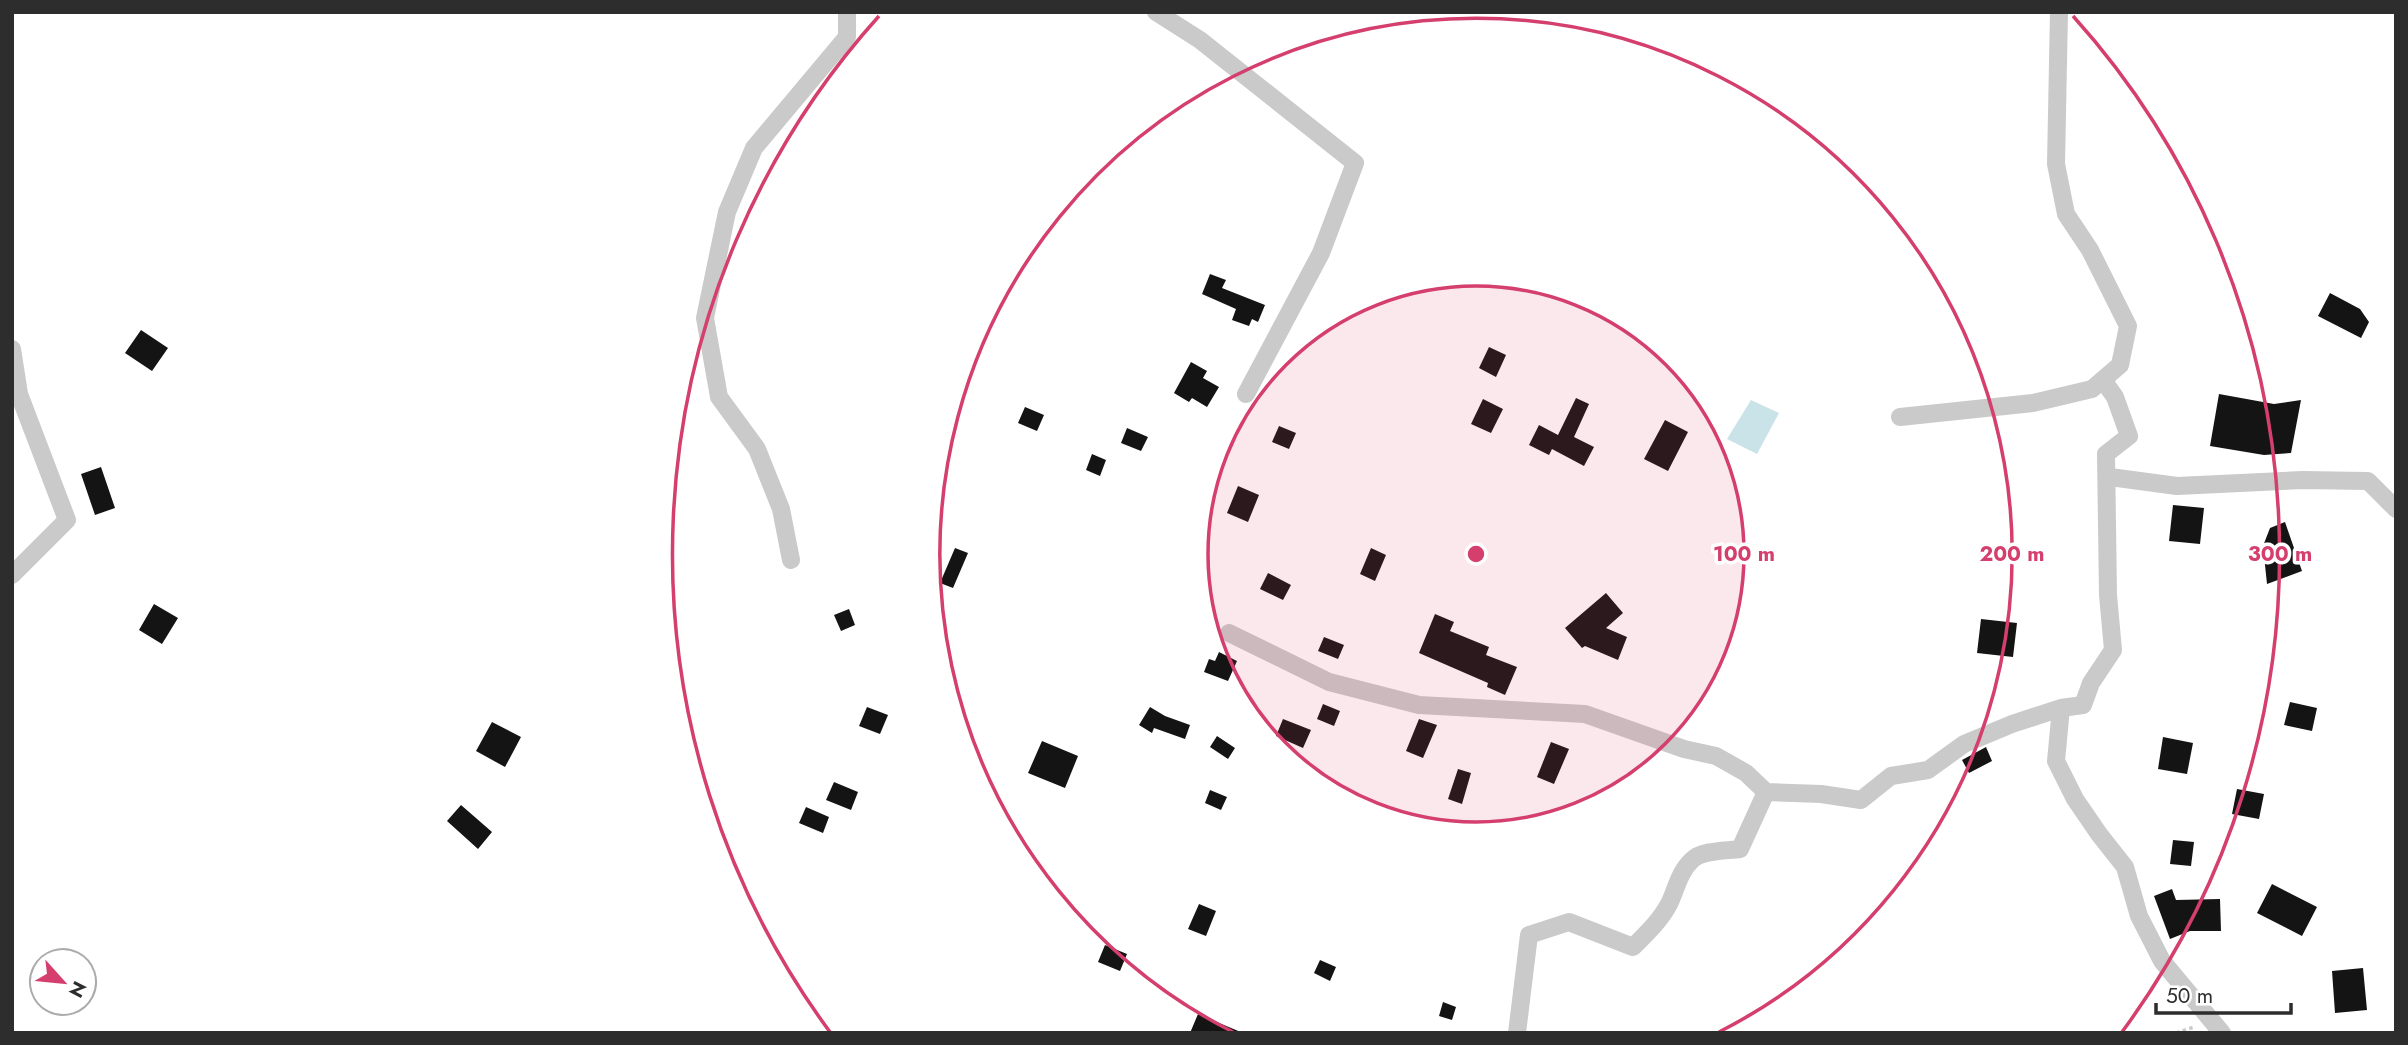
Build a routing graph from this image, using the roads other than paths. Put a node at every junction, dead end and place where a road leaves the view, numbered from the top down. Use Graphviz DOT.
graph roads {
  1 [pos="847,12"];
  2 [pos="1156,12"];
  3 [pos="2059,12"];
  4 [pos="12,349"];
  5 [pos="2103,380"];
  6 [pos="1246,394"];
  7 [pos="1900,417"];
  8 [pos="2110,477"];
  9 [pos="2396,509"];
  10 [pos="792,560"];
  11 [pos="12,575"];
  12 [pos="1229,633"];
  13 [pos="2062,708"];
  14 [pos="1766,792"];
  15 [pos="1517,1033"];
  16 [pos="2221,1033"];
  1 -- 10 [label="street"];
  2 -- 6 [label="street"];
  3 -- 5 [label="street"];
  4 -- 11 [label="street"];
  5 -- 7 [label="street"];
  5 -- 13 [label="street"];
  8 -- 9 [label="street"];
  12 -- 14 [label="street"];
  13 -- 14 [label="street"];
  13 -- 16 [label="street"];
  14 -- 15 [label="street"];
}
